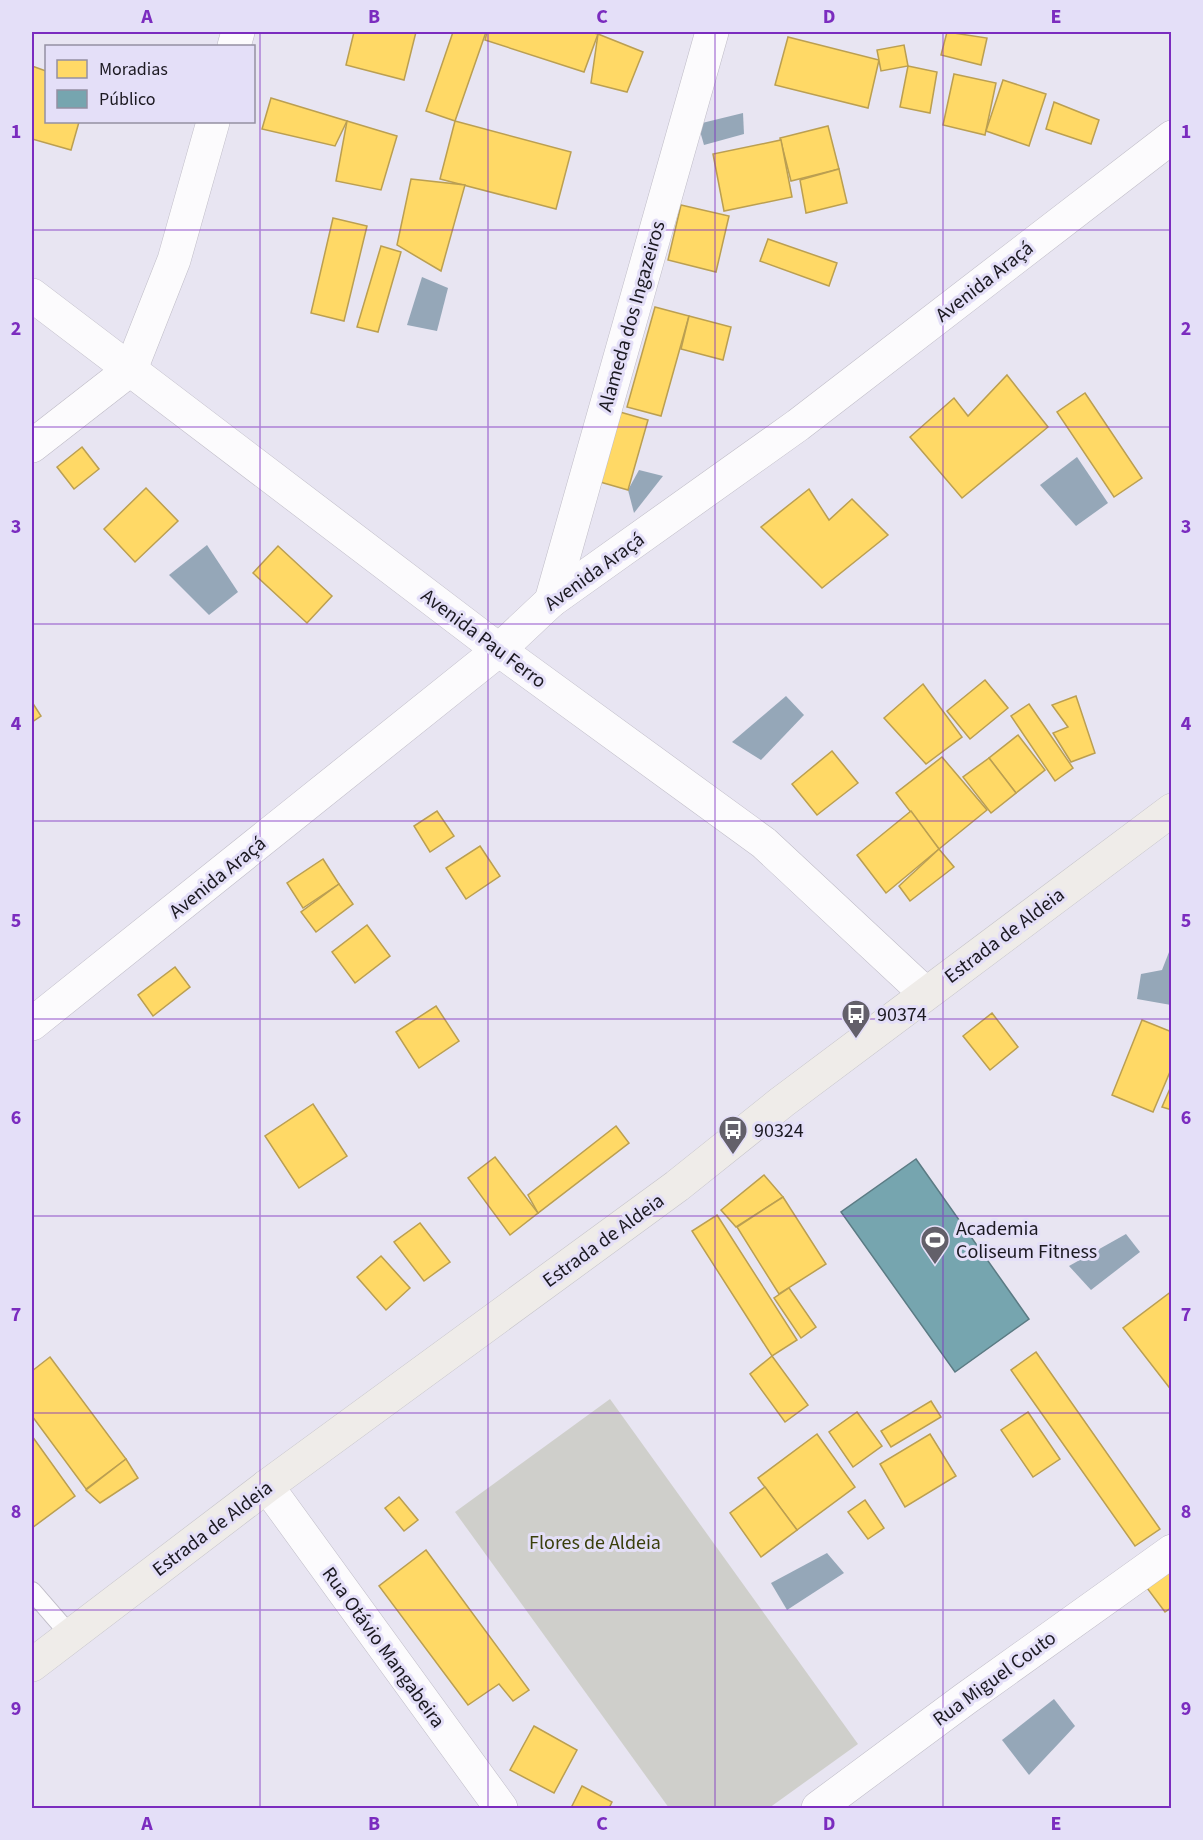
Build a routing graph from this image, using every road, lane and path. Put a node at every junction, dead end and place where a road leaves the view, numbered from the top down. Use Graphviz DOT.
graph roads {
  1 [pos="711,32"];
  2 [pos="213,123"];
  3 [pos="1172,137"];
  4 [pos="32,295"];
  5 [pos="131,369"];
  6 [pos="32,446"];
  7 [pos="551,601"];
  8 [pos="499,650"];
  9 [pos="1172,810"];
  10 [pos="925,993"];
  11 [pos="32,1024"];
  12 [pos="267,1486"];
  13 [pos="1172,1551"];
  14 [pos="32,1591"];
  15 [pos="71,1636"];
  16 [pos="32,1665"];
  17 [pos="501,1809"];
  18 [pos="818,1809"];
  1 -- 7 [label="street, Alameda dos Ingazeiros"];
  2 -- 5 [label="street"];
  3 -- 7 [label="street, Avenida Araçá"];
  4 -- 5 [label="street, Avenida Pau Ferro"];
  5 -- 6 [label="street"];
  5 -- 8 [label="street, Avenida Pau Ferro"];
  7 -- 8 [label="street, Avenida Araçá"];
  8 -- 10 [label="street, Avenida Pau Ferro"];
  8 -- 11 [label="street, Avenida Araçá"];
  9 -- 10 [label="main road, Estrada de Aldeia"];
  10 -- 12 [label="main road, Estrada de Aldeia"];
  12 -- 15 [label="main road, Estrada de Aldeia"];
  12 -- 17 [label="street, Rua Otávio Mangabeira"];
  13 -- 18 [label="street, Rua Miguel Couto"];
  14 -- 15 [label="lane"];
  15 -- 16 [label="main road, Estrada de Aldeia"];
}
